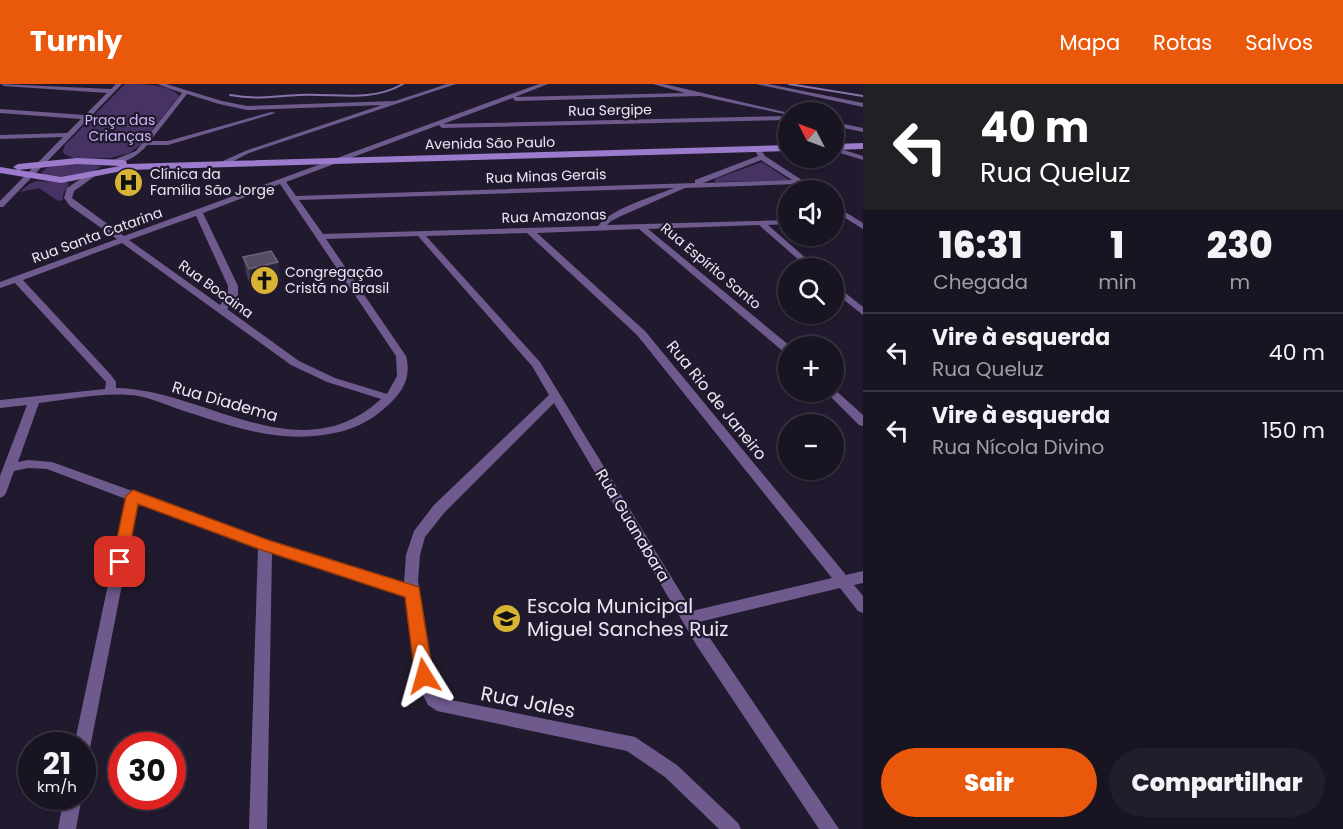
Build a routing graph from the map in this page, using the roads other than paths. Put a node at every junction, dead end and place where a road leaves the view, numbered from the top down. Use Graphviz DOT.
graph roads {
  1 [pos="4,84"];
  2 [pos="119,84"];
  3 [pos="160,84"];
  4 [pos="453,84"];
  5 [pos="545,84"];
  6 [pos="656,84"];
  7 [pos="759,84"];
  8 [pos="112,91"];
  9 [pos="186,92"];
  10 [pos="700,94"];
  11 [pos="505,99"];
  12 [pos="398,103"];
  13 [pos="863,105"];
  14 [pos="0,111"];
  15 [pos="257,113"];
  16 [pos="778,113"];
  17 [pos="778,116"];
  18 [pos="87,117"];
  19 [pos="844,126"];
  20 [pos="431,127"];
  21 [pos="863,130"];
  22 [pos="69,135"];
  23 [pos="0,137"];
  24 [pos="145,143"];
  25 [pos="271,145"];
  26 [pos="380,146"];
  27 [pos="848,146"];
  28 [pos="863,146"];
  29 [pos="844,147"];
  30 [pos="55,149"];
  31 [pos="740,150"];
  32 [pos="778,150"];
  33 [pos="844,151"];
  34 [pos="138,152"];
  35 [pos="760,153"];
  36 [pos="863,158"];
  37 [pos="382,159"];
  38 [pos="342,160"];
  39 [pos="304,161"];
  40 [pos="71,162"];
  41 [pos="116,162"];
  42 [pos="257,162"];
  43 [pos="226,163"];
  44 [pos="141,164"];
  45 [pos="192,164"];
  46 [pos="745,164"];
  47 [pos="39,166"];
  48 [pos="0,169"];
  49 [pos="304,173"];
  50 [pos="30,175"];
  51 [pos="94,175"];
  52 [pos="796,180"];
  53 [pos="282,181"];
  54 [pos="778,183"];
  55 [pos="689,185"];
  56 [pos="293,198"];
  57 [pos="0,205"];
  58 [pos="198,212"];
  59 [pos="618,214"];
  60 [pos="844,214"];
  61 [pos="844,219"];
  62 [pos="852,219"];
  63 [pos="778,222"];
  64 [pos="761,223"];
  65 [pos="627,227"];
  66 [pos="641,227"];
  67 [pos="863,227"];
  68 [pos="600,228"];
  69 [pos="529,230"];
  70 [pos="420,234"];
  71 [pos="321,237"];
  72 [pos="124,239"];
  73 [pos="801,258"];
  74 [pos="17,279"];
  75 [pos="0,285"];
  76 [pos="844,296"];
  77 [pos="222,309"];
  78 [pos="863,312"];
  79 [pos="778,342"];
  80 [pos="110,392"];
  81 [pos="556,395"];
  82 [pos="389,398"];
  83 [pos="34,401"];
  84 [pos="842,402"];
  85 [pos="0,404"];
  86 [pos="863,422"];
  87 [pos="9,468"];
  88 [pos="1,490"];
  89 [pos="133,496"];
  90 [pos="265,545"];
  91 [pos="863,577"];
  92 [pos="843,582"];
  93 [pos="413,592"];
  94 [pos="863,607"];
  95 [pos="688,618"];
  96 [pos="85,732"];
  97 [pos="70,810"];
  98 [pos="67,829"];
  99 [pos="258,829"];
  100 [pos="732,829"];
  101 [pos="830,829"];
  1 -- 8 [label="street"];
  2 -- 8 [label="street"];
  3 -- 9 [label="street"];
  4 -- 12 [label="street"];
  5 -- 11 [label="street, Rua Santa Catarina"];
  6 -- 10 [label="street"];
  7 -- 13 [label="street"];
  8 -- 18 [label="street"];
  9 -- 15 [label="street"];
  9 -- 24 [label="street"];
  10 -- 11 [label="street"];
  10 -- 16 [label="street"];
  11 -- 20 [label="street, Rua Santa Catarina"];
  12 -- 15 [label="street"];
  12 -- 25 [label="street"];
  14 -- 18 [label="street"];
  15 -- 24 [label="street"];
  17 -- 20 [label="street, Rua Sergipe"];
  18 -- 22 [label="street"];
  19 -- 21 [label="street"];
  20 -- 26 [label="street, Rua Santa Catarina"];
  22 -- 23 [label="street"];
  22 -- 30 [label="street"];
  24 -- 34 [label="street"];
  25 -- 42 [label="street"];
  25 -- 43 [label="street"];
  26 -- 37 [label="street"];
  26 -- 38 [label="street, Rua Santa Catarina"];
  27 -- 28 [label="main road"];
  27 -- 29 [label="main road"];
  27 -- 36 [label="street"];
  30 -- 40 [label="main road"];
  30 -- 47 [label="street"];
  31 -- 35 [label="main road, Avenida São Paulo"];
  31 -- 37 [label="main road, Avenida São Paulo"];
  31 -- 46 [label="street"];
  32 -- 35 [label="main road, Avenida São Paulo"];
  33 -- 36 [label="street"];
  34 -- 41 [label="street"];
  34 -- 44 [label="main road"];
  35 -- 46 [label="street"];
  35 -- 52 [label="street"];
  37 -- 38 [label="main road, Avenida São Paulo"];
  38 -- 39 [label="main road, Avenida São Paulo"];
  38 -- 49 [label="street, Rua Santa Catarina"];
  39 -- 42 [label="main road, Avenida São Paulo"];
  39 -- 49 [label="street"];
  40 -- 41 [label="main road, Avenida São Paulo"];
  40 -- 47 [label="main road, Avenida São Paulo"];
  41 -- 44 [label="main road, Avenida São Paulo"];
  41 -- 51 [label="main road"];
  42 -- 43 [label="main road, Avenida São Paulo"];
  43 -- 45 [label="main road, Avenida São Paulo"];
  44 -- 45 [label="main road, Avenida São Paulo"];
  45 -- 51 [label="main road, Avenida São Paulo"];
  46 -- 55 [label="street"];
  47 -- 48 [label="main road, Avenida São Paulo"];
  47 -- 50 [label="street"];
  48 -- 50 [label="main road, Avenida São Paulo"];
  49 -- 53 [label="street, Rua Santa Catarina"];
  50 -- 51 [label="main road, Avenida São Paulo"];
  50 -- 57 [label="street"];
  51 -- 72 [label="street, Rua Bocaina"];
  53 -- 56 [label="street, Rua Diadema"];
  53 -- 58 [label="street, Rua Santa Catarina"];
  54 -- 55 [label="street, Rua Minas Gerais"];
  55 -- 56 [label="street, Rua Minas Gerais"];
  55 -- 59 [label="street"];
  56 -- 71 [label="street, Rua Diadema"];
  58 -- 72 [label="street, Rua Santa Catarina"];
  58 -- 77 [label="street"];
  59 -- 65 [label="street"];
  59 -- 68 [label="street"];
  60 -- 62 [label="street"];
  61 -- 62 [label="street"];
  62 -- 67 [label="street"];
  63 -- 64 [label="street, Rua Amazonas"];
  64 -- 66 [label="street, Rua Amazonas"];
  64 -- 73 [label="street"];
  65 -- 66 [label="street, Rua Amazonas"];
  65 -- 68 [label="street, Rua Amazonas"];
  66 -- 79 [label="street, Rua Espírito Santo"];
  68 -- 69 [label="street, Rua Amazonas"];
  69 -- 70 [label="street, Rua Amazonas"];
  69 -- 92 [label="street, Rua Rio de Janeiro"];
  70 -- 71 [label="street, Rua Amazonas"];
  70 -- 81 [label="street, Rua Guanabara"];
  71 -- 82 [label="street, Rua Diadema"];
  72 -- 74 [label="street, Rua Santa Catarina"];
  72 -- 77 [label="street, Rua Bocaina"];
  74 -- 75 [label="street, Rua Santa Catarina"];
  74 -- 80 [label="street"];
  76 -- 78 [label="street"];
  77 -- 82 [label="street, Rua Bocaina"];
  80 -- 82 [label="street, Rua Diadema"];
  80 -- 83 [label="street, Rua Diadema"];
  81 -- 93 [label="street, Rua Jales"];
  81 -- 95 [label="street, Rua Guanabara"];
  83 -- 85 [label="street, Rua Diadema"];
  83 -- 87 [label="street"];
  84 -- 86 [label="street"];
  87 -- 88 [label="street"];
  87 -- 89 [label="street"];
  89 -- 90 [label="street"];
  89 -- 96 [label="street"];
  90 -- 93 [label="street"];
  90 -- 99 [label="street"];
  91 -- 92 [label="street"];
  92 -- 94 [label="street, Rua Rio de Janeiro"];
  92 -- 95 [label="street"];
  93 -- 100 [label="street, Rua Jales"];
  95 -- 101 [label="street, Rua Guanabara"];
  97 -- 98 [label="street"];
}
